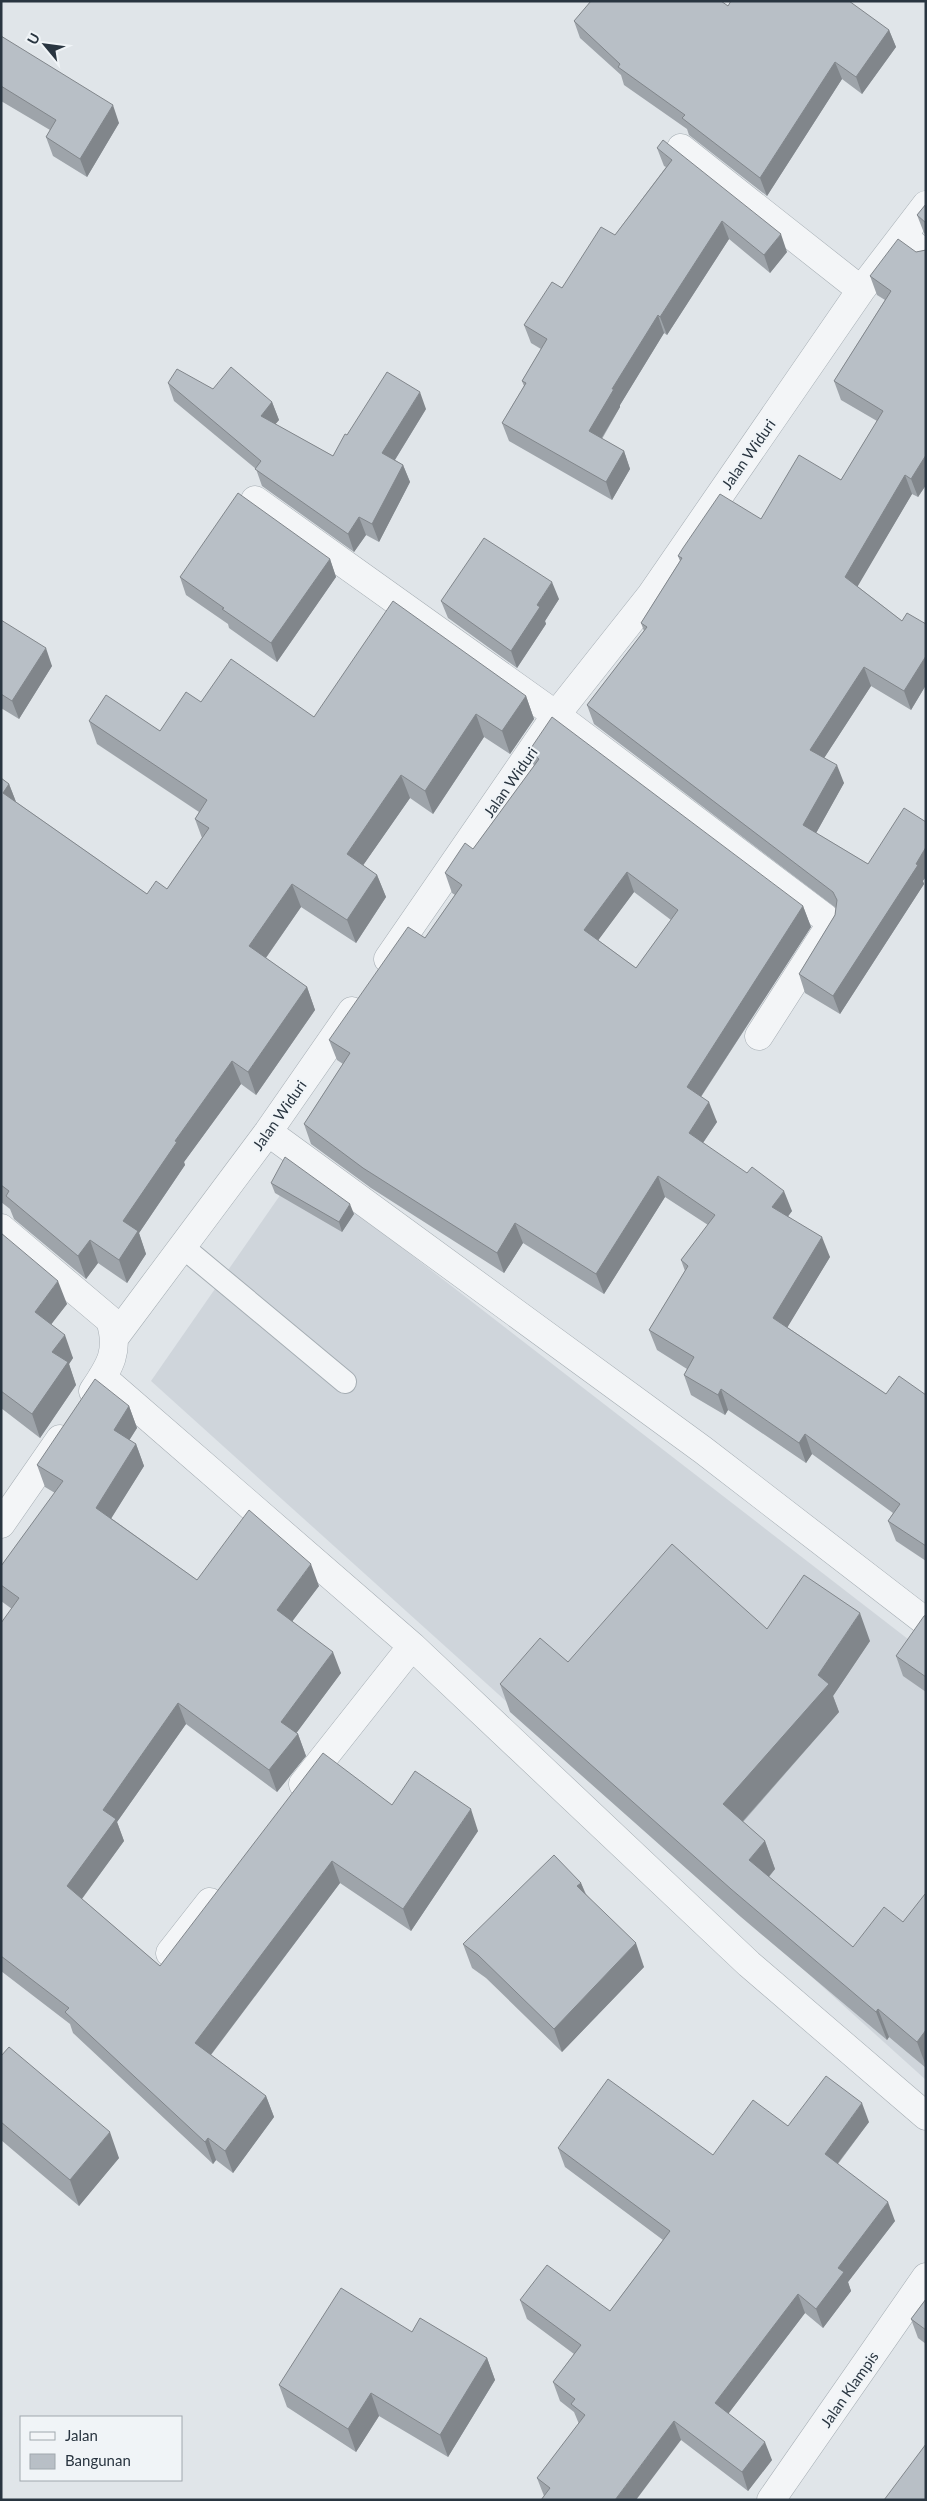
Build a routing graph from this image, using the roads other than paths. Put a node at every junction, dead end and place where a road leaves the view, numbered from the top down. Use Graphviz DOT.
graph roads {
  1 [pos="681,148"];
  2 [pos="926,205"];
  3 [pos="903,236"];
  4 [pos="926,255"];
  5 [pos="861,290"];
  6 [pos="255,500"];
  7 [pos="556,715"];
  8 [pos="759,1036"];
  9 [pos="268,1132"];
  10 [pos="1,1228"];
  11 [pos="184,1248"];
  12 [pos="115,1337"];
  13 [pos="102,1377"];
  14 [pos="345,1382"];
  15 [pos="1,1524"];
  16 [pos="926,1622"];
  17 [pos="412,1646"];
  18 [pos="285,1807"];
  19 [pos="224,1884"];
  20 [pos="170,1953"];
  21 [pos="926,2116"];
  22 [pos="926,2278"];
  23 [pos="771,2500"];
  1 -- 5 [label="street"];
  2 -- 3 [label="street, Jalan Widuri"];
  3 -- 4 [label="street"];
  3 -- 5 [label="street, Jalan Widuri"];
  5 -- 7 [label="street, Jalan Widuri"];
  6 -- 7 [label="street"];
  7 -- 8 [label="street"];
  7 -- 9 [label="street, Jalan Widuri"];
  9 -- 11 [label="street, Jalan Widuri"];
  9 -- 16 [label="street"];
  10 -- 12 [label="street"];
  11 -- 12 [label="street, Jalan Widuri"];
  11 -- 14 [label="lane"];
  12 -- 13 [label="street"];
  13 -- 15 [label="street"];
  13 -- 17 [label="street"];
  17 -- 18 [label="street"];
  17 -- 21 [label="street"];
  19 -- 20 [label="street"];
  22 -- 23 [label="street, Jalan Klampis"];
}
